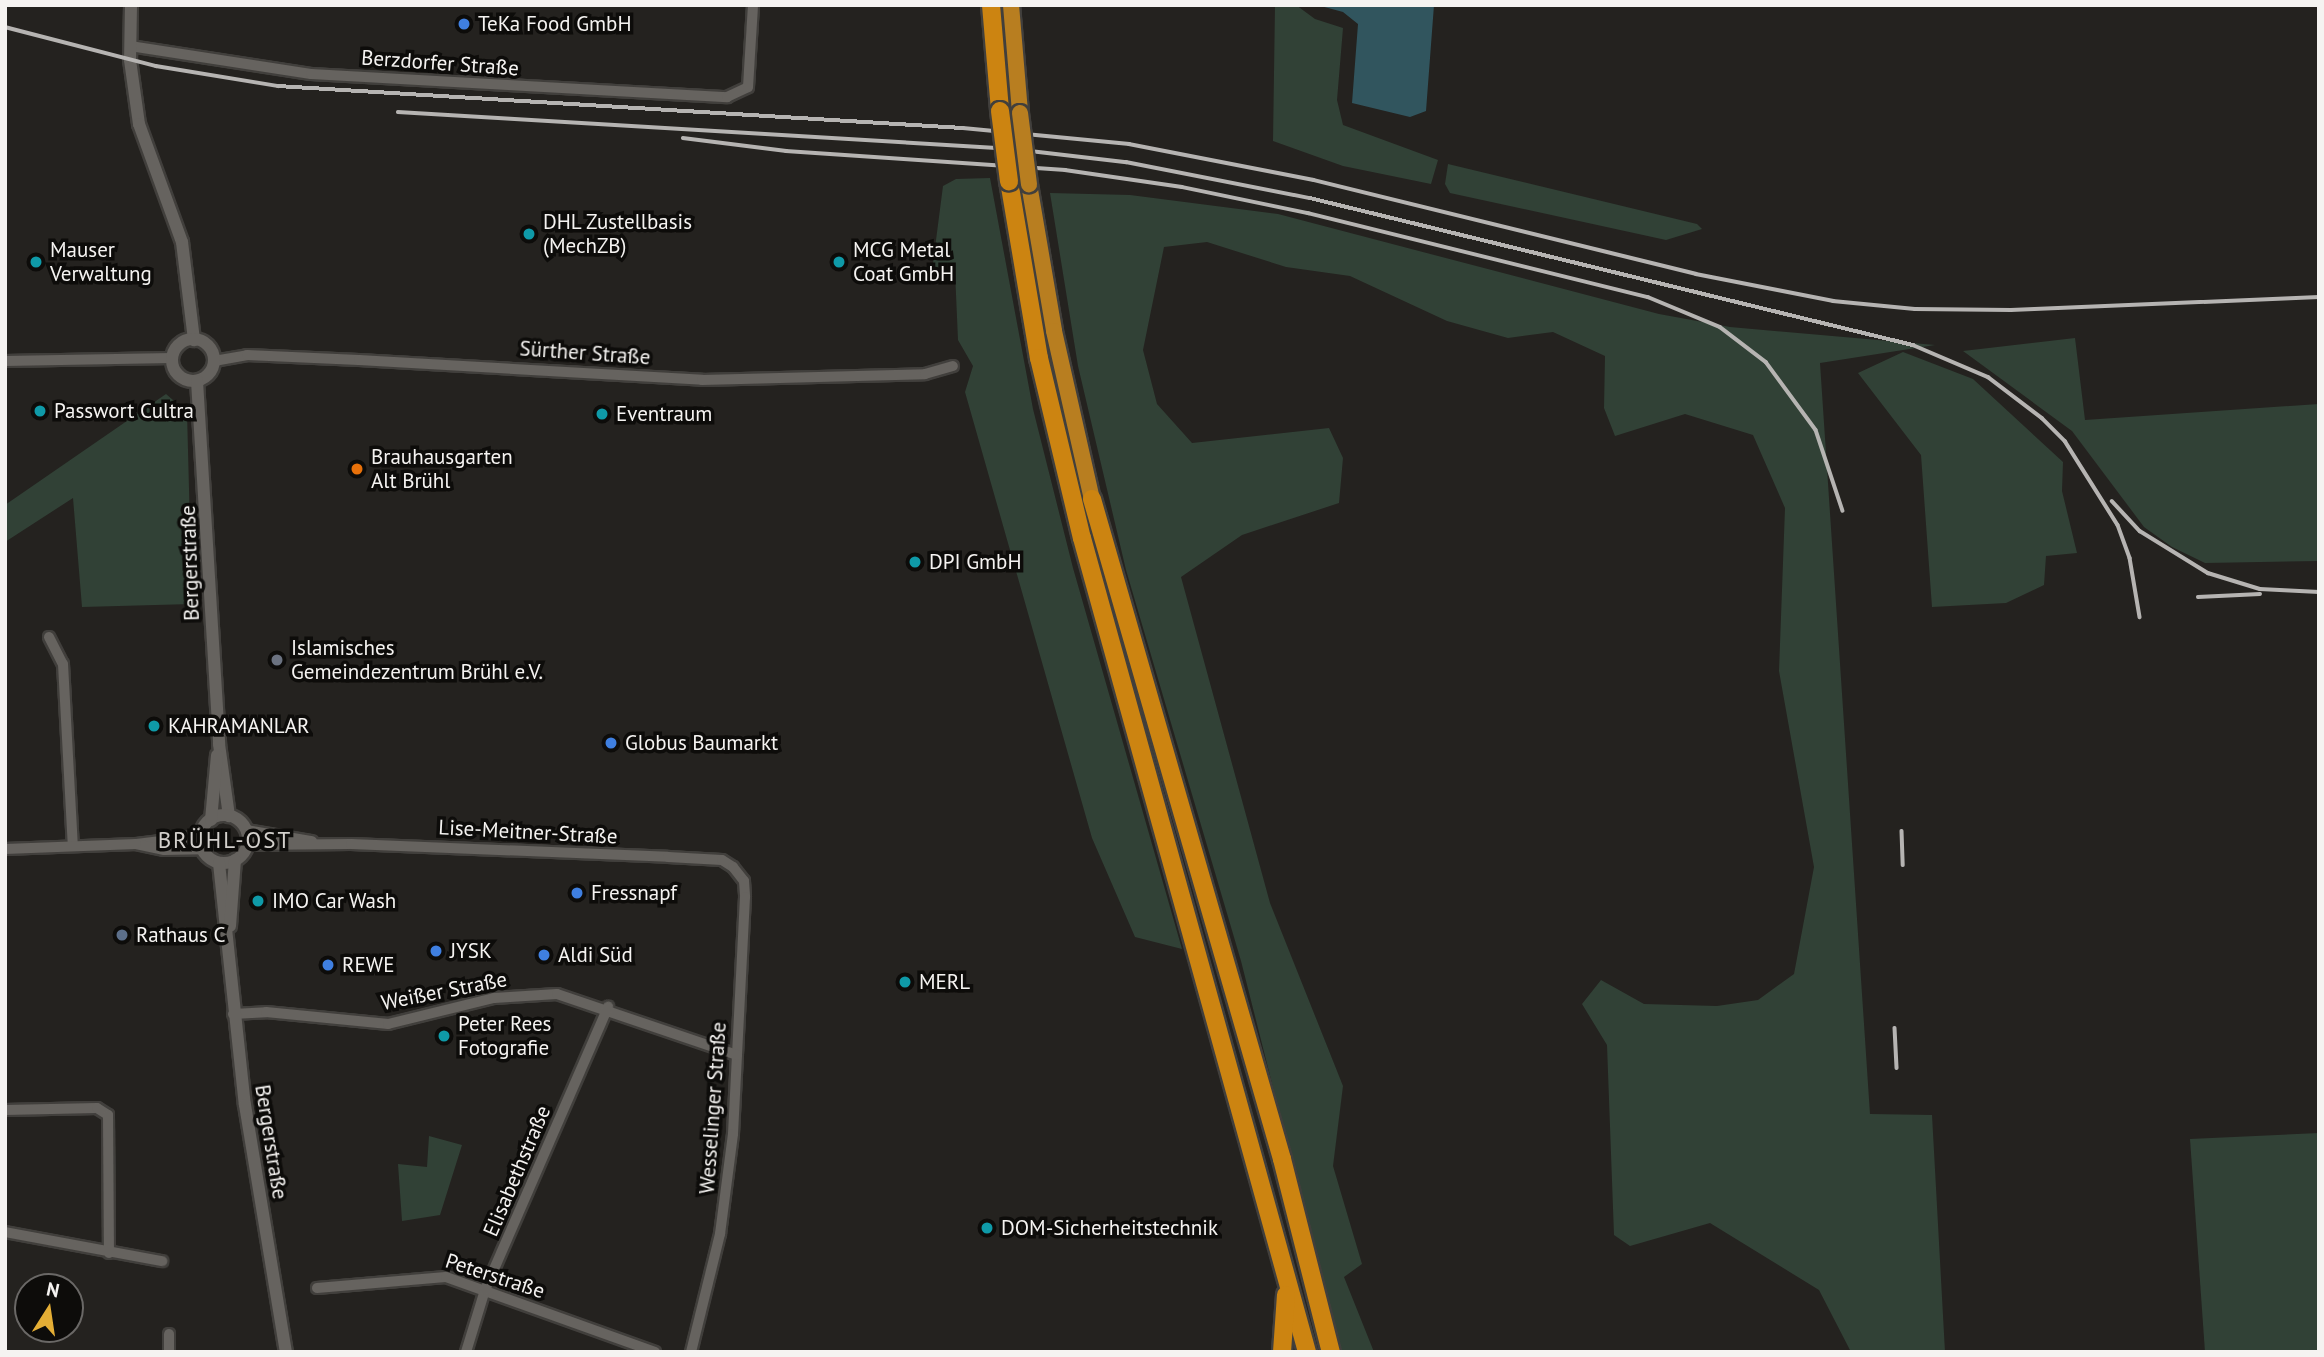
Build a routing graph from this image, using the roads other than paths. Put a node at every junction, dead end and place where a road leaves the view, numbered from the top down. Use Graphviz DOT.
graph roads {
  1 [pos="131,5"];
  2 [pos="753,5"];
  3 [pos="990,5"];
  4 [pos="1011,5"];
  5 [pos="130,46"];
  6 [pos="194,340"];
  7 [pos="173,358"];
  8 [pos="5,361"];
  9 [pos="214,361"];
  10 [pos="953,366"];
  11 [pos="197,381"];
  12 [pos="1092,499"];
  13 [pos="50,637"];
  14 [pos="219,744"];
  15 [pos="229,816"];
  16 [pos="211,820"];
  17 [pos="246,830"];
  18 [pos="202,843"];
  19 [pos="319,843"];
  20 [pos="247,845"];
  21 [pos="73,846"];
  22 [pos="5,849"];
  23 [pos="235,860"];
  24 [pos="219,863"];
  25 [pos="733,867"];
  26 [pos="229,937"];
  27 [pos="608,1007"];
  28 [pos="233,1014"];
  29 [pos="737,1055"];
  30 [pos="5,1110"];
  31 [pos="5,1232"];
  32 [pos="109,1253"];
  33 [pos="1285,1260"];
  34 [pos="162,1261"];
  35 [pos="317,1288"];
  36 [pos="485,1290"];
  37 [pos="169,1334"];
  38 [pos="169,1352"];
  39 [pos="286,1352"];
  40 [pos="466,1352"];
  41 [pos="655,1352"];
  42 [pos="691,1352"];
  43 [pos="1282,1352"];
  44 [pos="1307,1352"];
  45 [pos="1331,1352"];
  1 -- 5 [label="street"];
  2 -- 5 [label="street, Berzdorfer Straße"];
  3 -- 33 [label="highway, bridge"];
  4 -- 12 [label="highway, bridge"];
  5 -- 6 [label="street"];
  6 -- 7 [label="street"];
  6 -- 9 [label="street"];
  7 -- 8 [label="street"];
  7 -- 11 [label="street"];
  9 -- 10 [label="street, Sürther Straße"];
  9 -- 11 [label="street"];
  11 -- 14 [label="street, Bergerstraße"];
  12 -- 45 [label="highway"];
  13 -- 21 [label="street"];
  14 -- 15 [label="street, Bergerstraße"];
  14 -- 16 [label="street, Bergerstraße"];
  15 -- 16 [label="street"];
  15 -- 17 [label="street"];
  16 -- 18 [label="street, Bergerstraße"];
  17 -- 19 [label="street, Lise-Meitner-Straße"];
  17 -- 20 [label="street"];
  18 -- 21 [label="street"];
  18 -- 24 [label="street"];
  19 -- 20 [label="street, Lise-Meitner-Straße"];
  19 -- 25 [label="street, Lise-Meitner-Straße"];
  20 -- 23 [label="street"];
  21 -- 22 [label="street"];
  23 -- 24 [label="street"];
  23 -- 26 [label="street, Bergerstraße"];
  24 -- 26 [label="street, Bergerstraße"];
  25 -- 29 [label="street, Wesselinger Straße"];
  26 -- 28 [label="street, Bergerstraße"];
  27 -- 28 [label="street, Weißer Straße"];
  27 -- 29 [label="street, Weißer Straße"];
  27 -- 36 [label="street, Elisabethstraße"];
  28 -- 39 [label="street, Bergerstraße"];
  29 -- 42 [label="street, Wesselinger Straße"];
  30 -- 32 [label="street"];
  31 -- 32 [label="street"];
  32 -- 34 [label="street"];
  33 -- 43 [label="highway"];
  33 -- 44 [label="highway"];
  35 -- 36 [label="street, Peterstraße"];
  36 -- 40 [label="street, Elisabethstraße"];
  36 -- 41 [label="street, Peterstraße"];
  37 -- 38 [label="street"];
}
